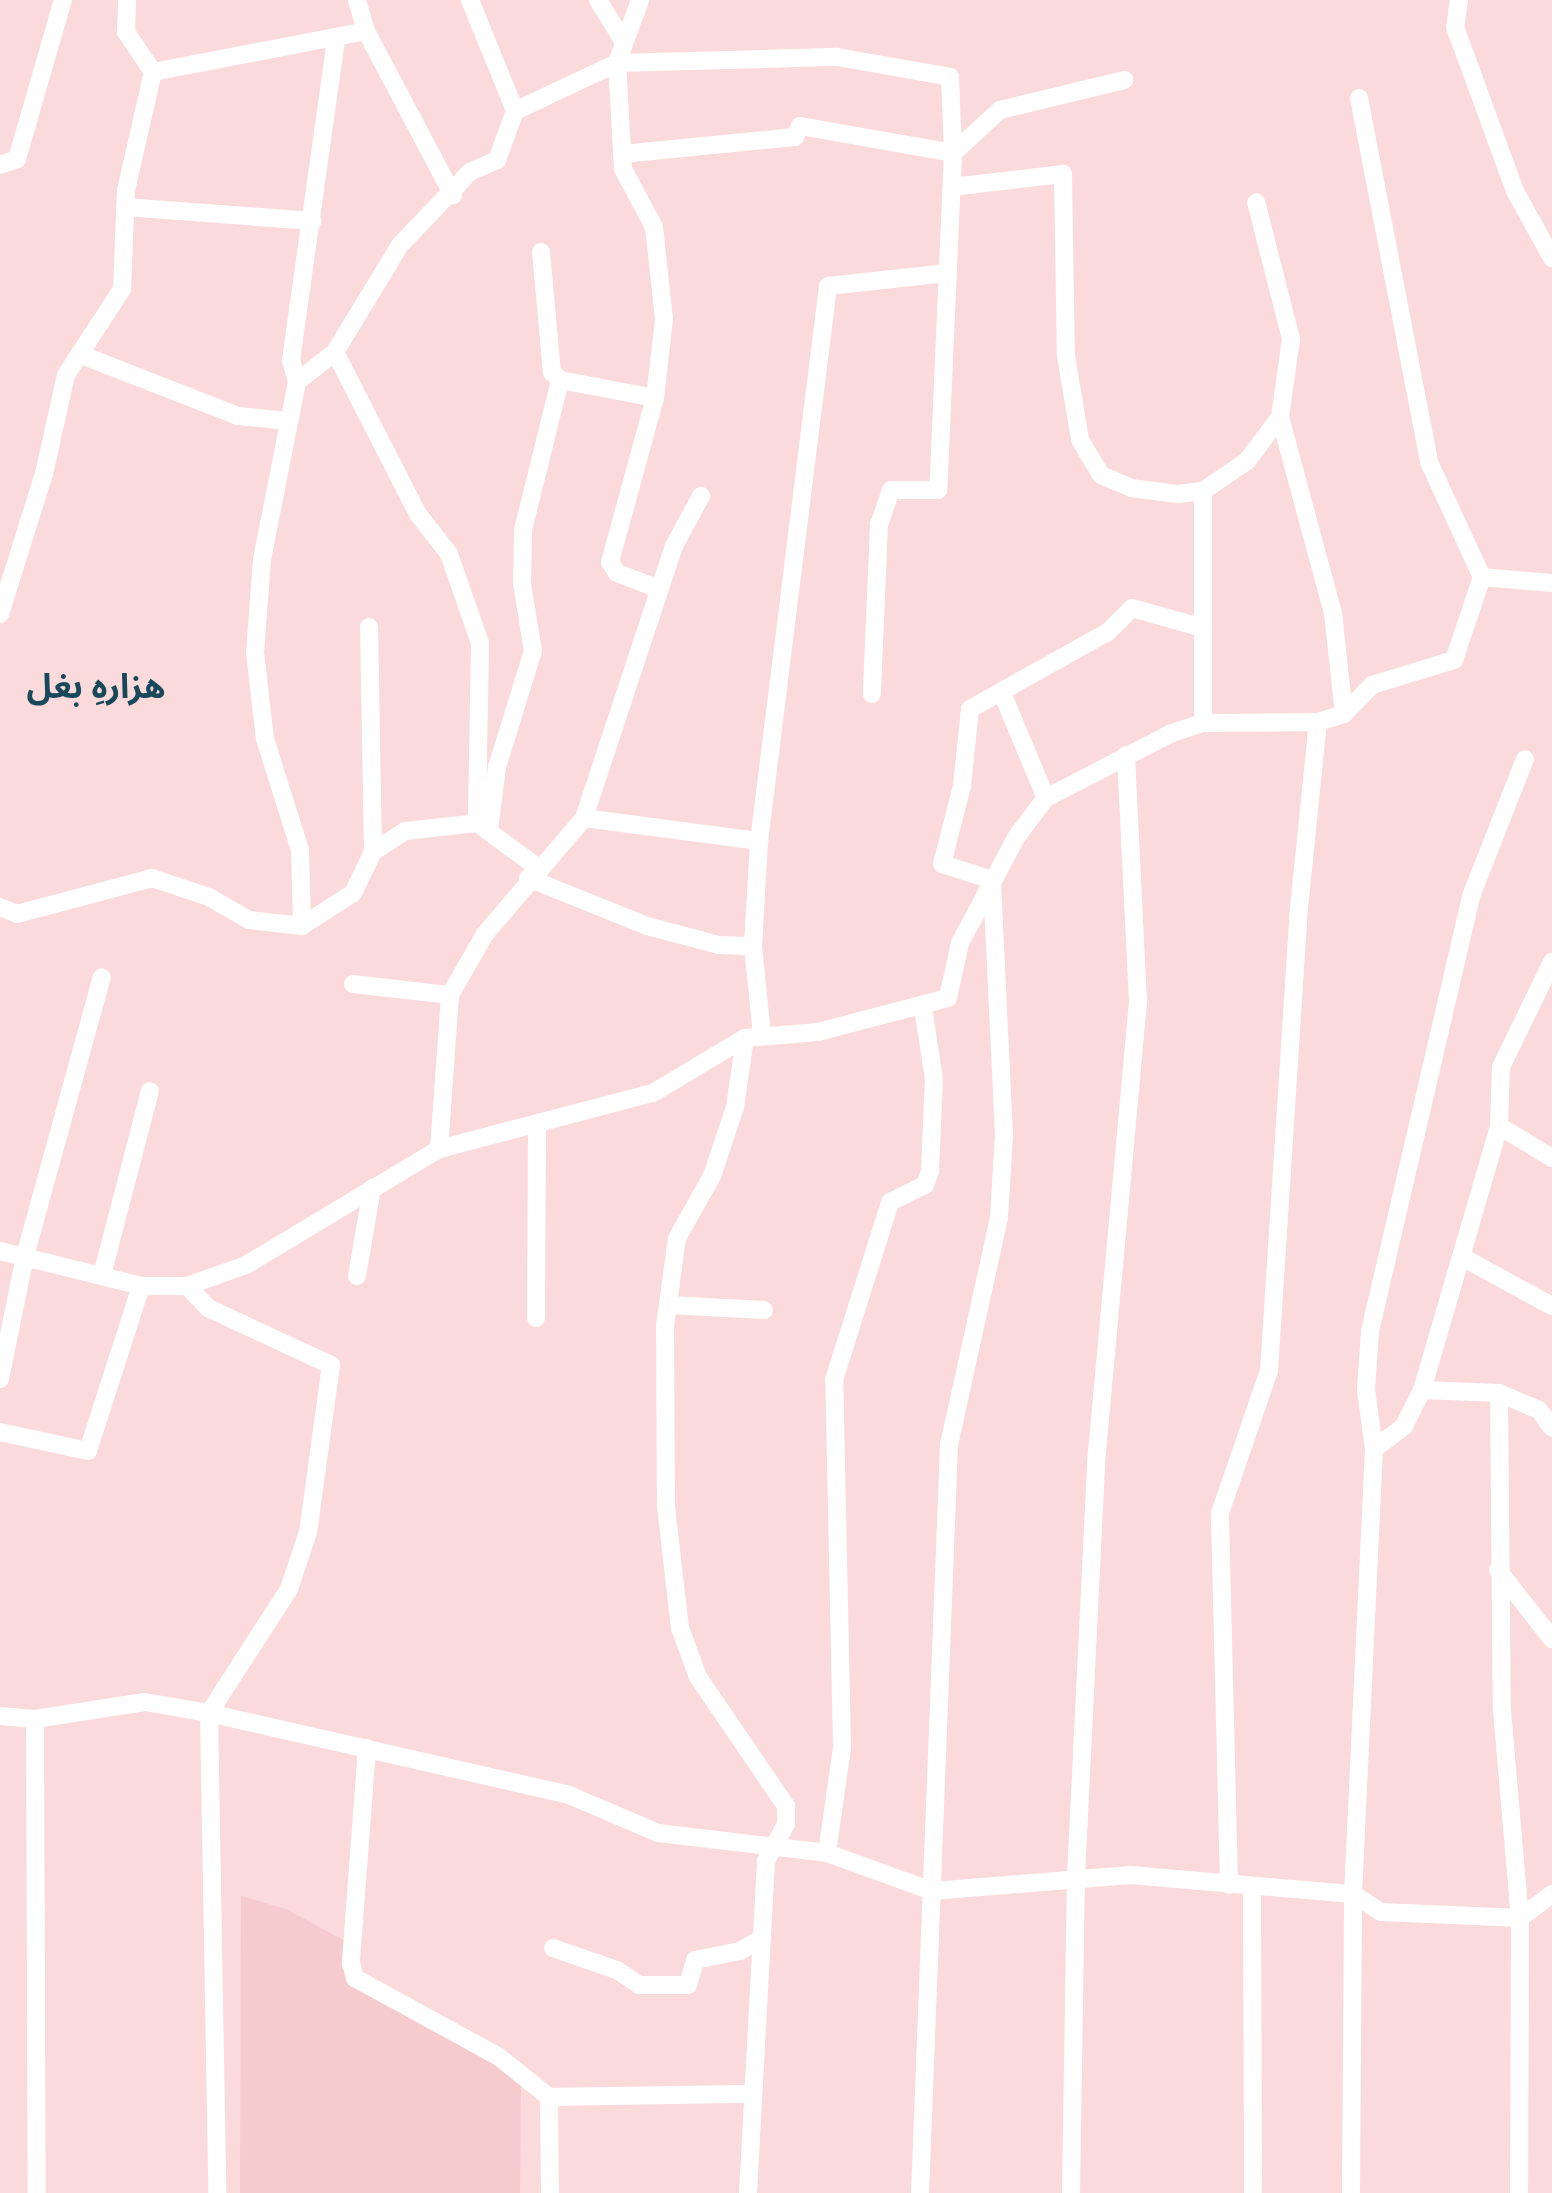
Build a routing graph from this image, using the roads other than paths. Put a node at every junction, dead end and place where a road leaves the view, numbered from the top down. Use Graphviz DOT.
graph roads {
  1 [pos="63,0"];
  2 [pos="127,0"];
  3 [pos="357,0"];
  4 [pos="470,0"];
  5 [pos="598,0"];
  6 [pos="640,0"];
  7 [pos="1459,0"];
  8 [pos="366,31"];
  9 [pos="336,38"];
  10 [pos="624,42"];
  11 [pos="617,63"];
  12 [pos="153,72"];
  13 [pos="1124,80"];
  14 [pos="1359,98"];
  15 [pos="515,111"];
  16 [pos="953,153"];
  17 [pos="622,154"];
  18 [pos="0,165"];
  19 [pos="952,187"];
  20 [pos="453,195"];
  21 [pos="1256,202"];
  22 [pos="126,207"];
  23 [pos="312,221"];
  24 [pos="541,252"];
  25 [pos="1552,258"];
  26 [pos="947,273"];
  27 [pos="335,352"];
  28 [pos="79,354"];
  29 [pos="560,380"];
  30 [pos="297,382"];
  31 [pos="655,398"];
  32 [pos="1280,417"];
  33 [pos="289,421"];
  34 [pos="1203,491"];
  35 [pos="701,496"];
  36 [pos="1482,577"];
  37 [pos="1552,583"];
  38 [pos="659,589"];
  39 [pos="0,614"];
  40 [pos="369,627"];
  41 [pos="1203,628"];
  42 [pos="1002,693"];
  43 [pos="872,694"];
  44 [pos="1344,714"];
  45 [pos="1318,722"];
  46 [pos="1203,723"];
  47 [pos="1126,755"];
  48 [pos="1525,759"];
  49 [pos="1046,798"];
  50 [pos="584,818"];
  51 [pos="483,826"];
  52 [pos="759,841"];
  53 [pos="373,852"];
  54 [pos="532,872"];
  55 [pos="992,880"];
  56 [pos="0,907"];
  57 [pos="302,926"];
  58 [pos="753,946"];
  59 [pos="1552,962"];
  60 [pos="102,977"];
  61 [pos="353,984"];
  62 [pos="450,995"];
  63 [pos="1544,996"];
  64 [pos="923,1008"];
  65 [pos="754,1037"];
  66 [pos="150,1091"];
  67 [pos="1499,1126"];
  68 [pos="537,1128"];
  69 [pos="439,1149"];
  70 [pos="1552,1158"];
  71 [pos="372,1188"];
  72 [pos="0,1251"];
  73 [pos="25,1256"];
  74 [pos="1462,1257"];
  75 [pos="102,1275"];
  76 [pos="357,1276"];
  77 [pos="141,1286"];
  78 [pos="187,1286"];
  79 [pos="669,1305"];
  80 [pos="1552,1306"];
  81 [pos="764,1310"];
  82 [pos="536,1318"];
  83 [pos="0,1379"];
  84 [pos="1422,1390"];
  85 [pos="1499,1393"];
  86 [pos="1552,1428"];
  87 [pos="0,1432"];
  88 [pos="1374,1449"];
  89 [pos="1498,1570"];
  90 [pos="1552,1639"];
  91 [pos="209,1713"];
  92 [pos="0,1716"];
  93 [pos="35,1719"];
  94 [pos="367,1748"];
  95 [pos="774,1845"];
  96 [pos="827,1853"];
  97 [pos="1076,1876"];
  98 [pos="1229,1885"];
  99 [pos="1252,1887"];
  100 [pos="932,1891"];
  101 [pos="1353,1894"];
  102 [pos="1552,1894"];
  103 [pos="1520,1918"];
  104 [pos="761,1939"];
  105 [pos="553,1948"];
  106 [pos="750,2094"];
  107 [pos="549,2097"];
  108 [pos="37,2193"];
  109 [pos="217,2193"];
  110 [pos="550,2193"];
  111 [pos="748,2193"];
  112 [pos="920,2193"];
  113 [pos="1071,2193"];
  114 [pos="1253,2193"];
  115 [pos="1351,2193"];
  116 [pos="1519,2193"];
  1 -- 18 [label="street"];
  2 -- 12 [label="street"];
  3 -- 8 [label="street"];
  4 -- 15 [label="street"];
  5 -- 10 [label="street"];
  6 -- 10 [label="street"];
  7 -- 25 [label="street"];
  8 -- 9 [label="street"];
  8 -- 20 [label="street"];
  9 -- 12 [label="street"];
  9 -- 23 [label="street"];
  10 -- 11 [label="street"];
  11 -- 15 [label="street"];
  11 -- 16 [label="street"];
  11 -- 17 [label="street"];
  12 -- 22 [label="street"];
  13 -- 16 [label="street"];
  14 -- 36 [label="street"];
  15 -- 20 [label="street"];
  16 -- 17 [label="street"];
  16 -- 19 [label="street"];
  17 -- 31 [label="street"];
  19 -- 26 [label="street"];
  19 -- 34 [label="street"];
  20 -- 27 [label="street"];
  21 -- 32 [label="street"];
  22 -- 23 [label="street"];
  22 -- 28 [label="street"];
  23 -- 30 [label="street"];
  24 -- 29 [label="street"];
  26 -- 43 [label="street"];
  26 -- 52 [label="street"];
  27 -- 30 [label="street"];
  27 -- 51 [label="street"];
  28 -- 33 [label="street"];
  28 -- 39 [label="street"];
  29 -- 31 [label="street"];
  29 -- 51 [label="street"];
  30 -- 33 [label="street"];
  31 -- 38 [label="street"];
  32 -- 34 [label="street"];
  32 -- 44 [label="street"];
  33 -- 57 [label="street"];
  34 -- 41 [label="street"];
  35 -- 38 [label="street"];
  36 -- 37 [label="street"];
  36 -- 44 [label="street"];
  38 -- 50 [label="street"];
  40 -- 53 [label="street"];
  41 -- 42 [label="street"];
  41 -- 46 [label="street"];
  42 -- 49 [label="street"];
  42 -- 55 [label="street"];
  44 -- 45 [label="street"];
  45 -- 46 [label="street"];
  45 -- 98 [label="street"];
  46 -- 47 [label="street"];
  47 -- 49 [label="street"];
  47 -- 97 [label="street"];
  48 -- 88 [label="street"];
  49 -- 55 [label="street"];
  50 -- 52 [label="street"];
  50 -- 54 [label="street"];
  51 -- 53 [label="street"];
  51 -- 54 [label="street"];
  52 -- 58 [label="street"];
  53 -- 57 [label="street"];
  54 -- 58 [label="street"];
  54 -- 62 [label="street"];
  55 -- 64 [label="street"];
  55 -- 100 [label="street"];
  56 -- 57 [label="street"];
  58 -- 65 [label="street"];
  59 -- 63 [label="street"];
  60 -- 73 [label="street"];
  61 -- 62 [label="street"];
  62 -- 69 [label="street"];
  63 -- 67 [label="street"];
  64 -- 65 [label="street"];
  64 -- 96 [label="street"];
  65 -- 68 [label="street"];
  65 -- 79 [label="street"];
  66 -- 75 [label="street"];
  67 -- 70 [label="street"];
  67 -- 74 [label="street"];
  68 -- 69 [label="street"];
  68 -- 82 [label="street"];
  69 -- 71 [label="street"];
  71 -- 76 [label="street"];
  71 -- 78 [label="street"];
  72 -- 73 [label="street"];
  73 -- 75 [label="street"];
  73 -- 83 [label="street"];
  74 -- 80 [label="street"];
  74 -- 84 [label="street"];
  75 -- 77 [label="street"];
  77 -- 78 [label="street"];
  77 -- 87 [label="street"];
  78 -- 91 [label="street"];
  79 -- 81 [label="street"];
  79 -- 95 [label="street"];
  84 -- 85 [label="street"];
  84 -- 88 [label="street"];
  85 -- 86 [label="street"];
  85 -- 89 [label="street"];
  88 -- 101 [label="street"];
  89 -- 90 [label="street"];
  89 -- 103 [label="street"];
  91 -- 93 [label="street"];
  91 -- 94 [label="street"];
  91 -- 109 [label="street"];
  92 -- 93 [label="street"];
  93 -- 108 [label="street"];
  94 -- 95 [label="street"];
  94 -- 107 [label="street"];
  95 -- 96 [label="street"];
  95 -- 104 [label="street"];
  96 -- 100 [label="street"];
  97 -- 98 [label="street"];
  97 -- 100 [label="street"];
  97 -- 113 [label="street"];
  98 -- 99 [label="street"];
  99 -- 101 [label="street"];
  99 -- 114 [label="street"];
  100 -- 112 [label="street"];
  101 -- 103 [label="street"];
  101 -- 115 [label="street"];
  102 -- 103 [label="street"];
  103 -- 116 [label="street"];
  104 -- 105 [label="street"];
  104 -- 106 [label="street"];
  106 -- 107 [label="street"];
  106 -- 111 [label="street"];
  107 -- 110 [label="street"];
}
